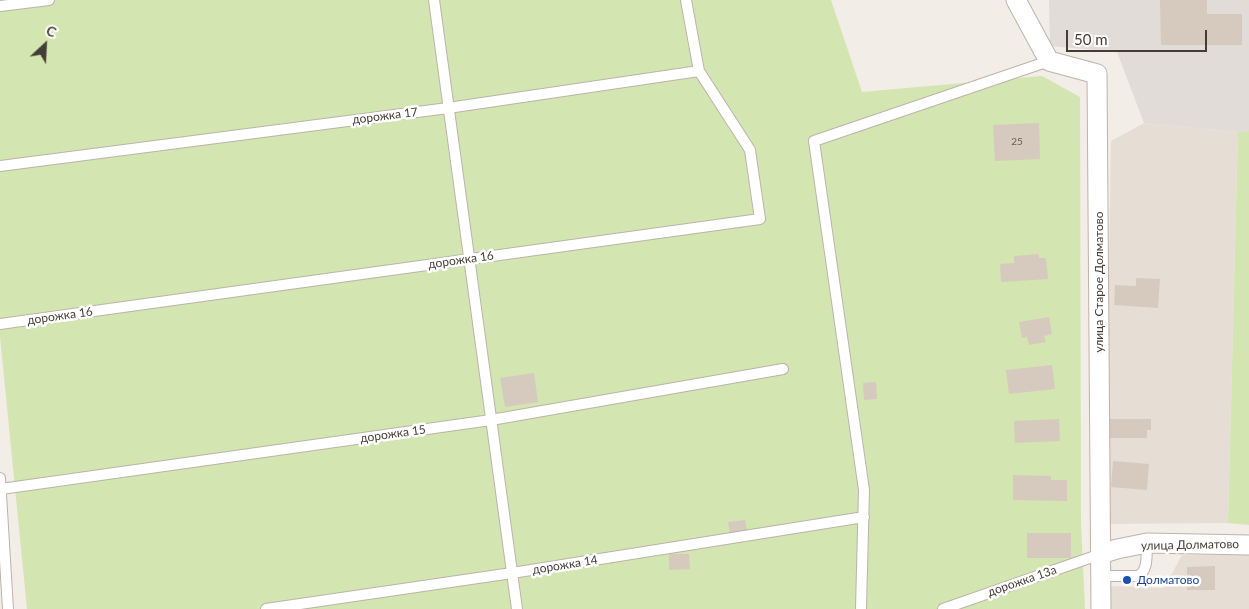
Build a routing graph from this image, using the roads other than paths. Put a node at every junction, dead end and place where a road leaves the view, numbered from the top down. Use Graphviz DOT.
graph roads {
  1 [pos="49,0"];
  2 [pos="434,0"];
  3 [pos="686,0"];
  4 [pos="1016,0"];
  5 [pos="0,6"];
  6 [pos="1049,61"];
  7 [pos="699,71"];
  8 [pos="448,108"];
  9 [pos="0,166"];
  10 [pos="469,259"];
  11 [pos="0,324"];
  12 [pos="783,369"];
  13 [pos="491,420"];
  14 [pos="0,478"];
  15 [pos="1,489"];
  16 [pos="864,517"];
  17 [pos="1147,544"];
  18 [pos="1249,545"];
  19 [pos="1101,554"];
  20 [pos="512,573"];
  21 [pos="1100,576"];
  22 [pos="8,609"];
  23 [pos="266,609"];
  24 [pos="517,609"];
  25 [pos="861,609"];
  26 [pos="944,609"];
  27 [pos="1101,609"];
  1 -- 5 [label="lane"];
  2 -- 8 [label="lane"];
  3 -- 7 [label="lane"];
  4 -- 6 [label="street"];
  6 -- 16 [label="lane"];
  6 -- 19 [label="street, улица Старое Долматово"];
  7 -- 8 [label="lane, дорожка 17"];
  7 -- 10 [label="lane, дорожка 16"];
  8 -- 9 [label="lane, дорожка 17"];
  8 -- 10 [label="lane"];
  10 -- 11 [label="lane, дорожка 16"];
  10 -- 13 [label="lane"];
  12 -- 13 [label="lane, дорожка 15"];
  13 -- 15 [label="lane, дорожка 15"];
  13 -- 20 [label="lane"];
  14 -- 15 [label="lane"];
  15 -- 22 [label="lane"];
  16 -- 20 [label="lane, дорожка 14"];
  16 -- 25 [label="lane"];
  17 -- 18 [label="street, улица Долматово"];
  17 -- 19 [label="street, улица Долматово"];
  17 -- 21 [label="lane"];
  19 -- 21 [label="street, улица Старое Долматово"];
  19 -- 26 [label="lane, дорожка 13а"];
  20 -- 23 [label="lane, дорожка 14"];
  20 -- 24 [label="lane"];
  21 -- 27 [label="street, улица Старое Долматово"];
}
